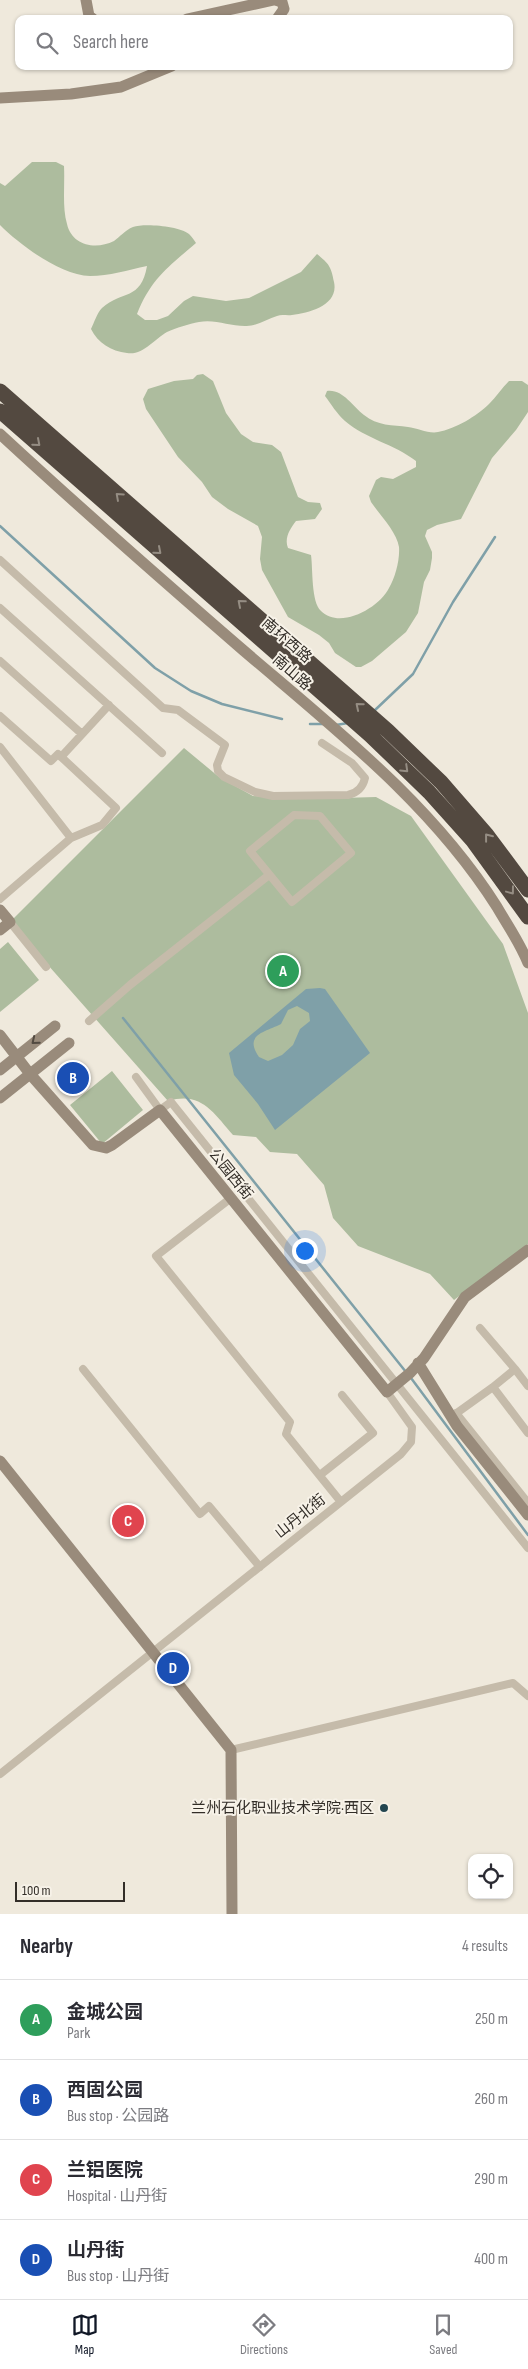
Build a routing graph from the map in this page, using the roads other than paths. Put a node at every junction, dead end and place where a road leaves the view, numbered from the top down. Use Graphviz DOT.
graph roads {
  1 [pos="86,0"];
  2 [pos="274,0"];
  3 [pos="89,15"];
  4 [pos="205,15"];
  5 [pos="280,15"];
  6 [pos="162,70"];
  7 [pos="0,98"];
  8 [pos="0,391"];
  9 [pos="0,411"];
  10 [pos="0,434"];
  11 [pos="0,560"];
  12 [pos="0,608"];
  13 [pos="0,661"];
  14 [pos="324,686"];
  15 [pos="109,705"];
  16 [pos="0,716"];
  17 [pos="82,734"];
  18 [pos="322,743"];
  19 [pos="0,747"];
  20 [pos="162,753"];
  21 [pos="362,753"];
  22 [pos="61,757"];
  23 [pos="352,763"];
  24 [pos="72,838"];
  25 [pos="269,875"];
  26 [pos="528,890"];
  27 [pos="0,899"];
  28 [pos="0,910"];
  29 [pos="528,917"];
  30 [pos="10,922"];
  31 [pos="0,930"];
  32 [pos="528,963"];
  33 [pos="46,968"];
  34 [pos="89,1021"];
  35 [pos="55,1026"];
  36 [pos="0,1035"];
  37 [pos="69,1043"];
  38 [pos="16,1057"];
  39 [pos="0,1070"];
  40 [pos="30,1074"];
  41 [pos="136,1078"];
  42 [pos="0,1098"];
  43 [pos="160,1110"];
  44 [pos="231,1198"];
  45 [pos="528,1250"];
  46 [pos="480,1328"];
  47 [pos="418,1363"];
  48 [pos="83,1369"];
  49 [pos="514,1369"];
  50 [pos="398,1382"];
  51 [pos="528,1386"];
  52 [pos="492,1387"];
  53 [pos="387,1392"];
  54 [pos="342,1395"];
  55 [pos="454,1415"];
  56 [pos="528,1433"];
  57 [pos="0,1461"];
  58 [pos="320,1475"];
  59 [pos="341,1502"];
  60 [pos="528,1503"];
  61 [pos="528,1515"];
  62 [pos="528,1548"];
  63 [pos="260,1567"];
  64 [pos="153,1653"];
  65 [pos="528,1696"];
  66 [pos="231,1750"];
  67 [pos="0,1774"];
  68 [pos="232,1914"];
  1 -- 3 [label="street"];
  2 -- 4 [label="street"];
  2 -- 5 [label="street"];
  6 -- 7 [label="street"];
  14 -- 8 [label="highway, 南环西路, one-way"];
  9 -- 14 [label="highway, 南环西路, one-way"];
  10 -- 21 [label="street, 南山路"];
  11 -- 23 [label="street"];
  12 -- 15 [label="street"];
  13 -- 17 [label="street"];
  26 -- 14 [label="highway, 南环西路, one-way"];
  14 -- 29 [label="highway, 南环西路, one-way"];
  15 -- 17 [label="street"];
  15 -- 20 [label="street"];
  16 -- 22 [label="street"];
  17 -- 22 [label="street"];
  18 -- 23 [label="street"];
  19 -- 24 [label="street"];
  21 -- 23 [label="street"];
  21 -- 32 [label="street, 南山路"];
  22 -- 24 [label="street"];
  24 -- 27 [label="street"];
  25 -- 25 [label="street"];
  25 -- 34 [label="street"];
  28 -- 30 [label="street"];
  30 -- 31 [label="street"];
  30 -- 33 [label="street"];
  35 -- 38 [label="street, one-way"];
  36 -- 38 [label="street"];
  37 -- 40 [label="street"];
  38 -- 39 [label="street"];
  38 -- 40 [label="street"];
  40 -- 42 [label="street"];
  40 -- 43 [label="street"];
  41 -- 43 [label="street"];
  43 -- 44 [label="street, 公园西街"];
  43 -- 50 [label="street"];
  44 -- 53 [label="street, 公园西街"];
  44 -- 58 [label="street"];
  45 -- 47 [label="street"];
  46 -- 49 [label="street"];
  47 -- 50 [label="street"];
  47 -- 55 [label="street"];
  48 -- 63 [label="street"];
  49 -- 51 [label="street"];
  49 -- 52 [label="street"];
  50 -- 53 [label="street"];
  50 -- 62 [label="street"];
  52 -- 55 [label="street"];
  52 -- 56 [label="street"];
  53 -- 59 [label="street, 山丹北街"];
  54 -- 58 [label="street"];
  55 -- 60 [label="street"];
  55 -- 61 [label="street"];
  57 -- 64 [label="street"];
  58 -- 59 [label="street"];
  59 -- 63 [label="street, 山丹北街"];
  63 -- 64 [label="street, 山丹北街"];
  64 -- 66 [label="street"];
  64 -- 67 [label="street, 山丹北街"];
  65 -- 66 [label="street"];
  66 -- 68 [label="street"];
}
